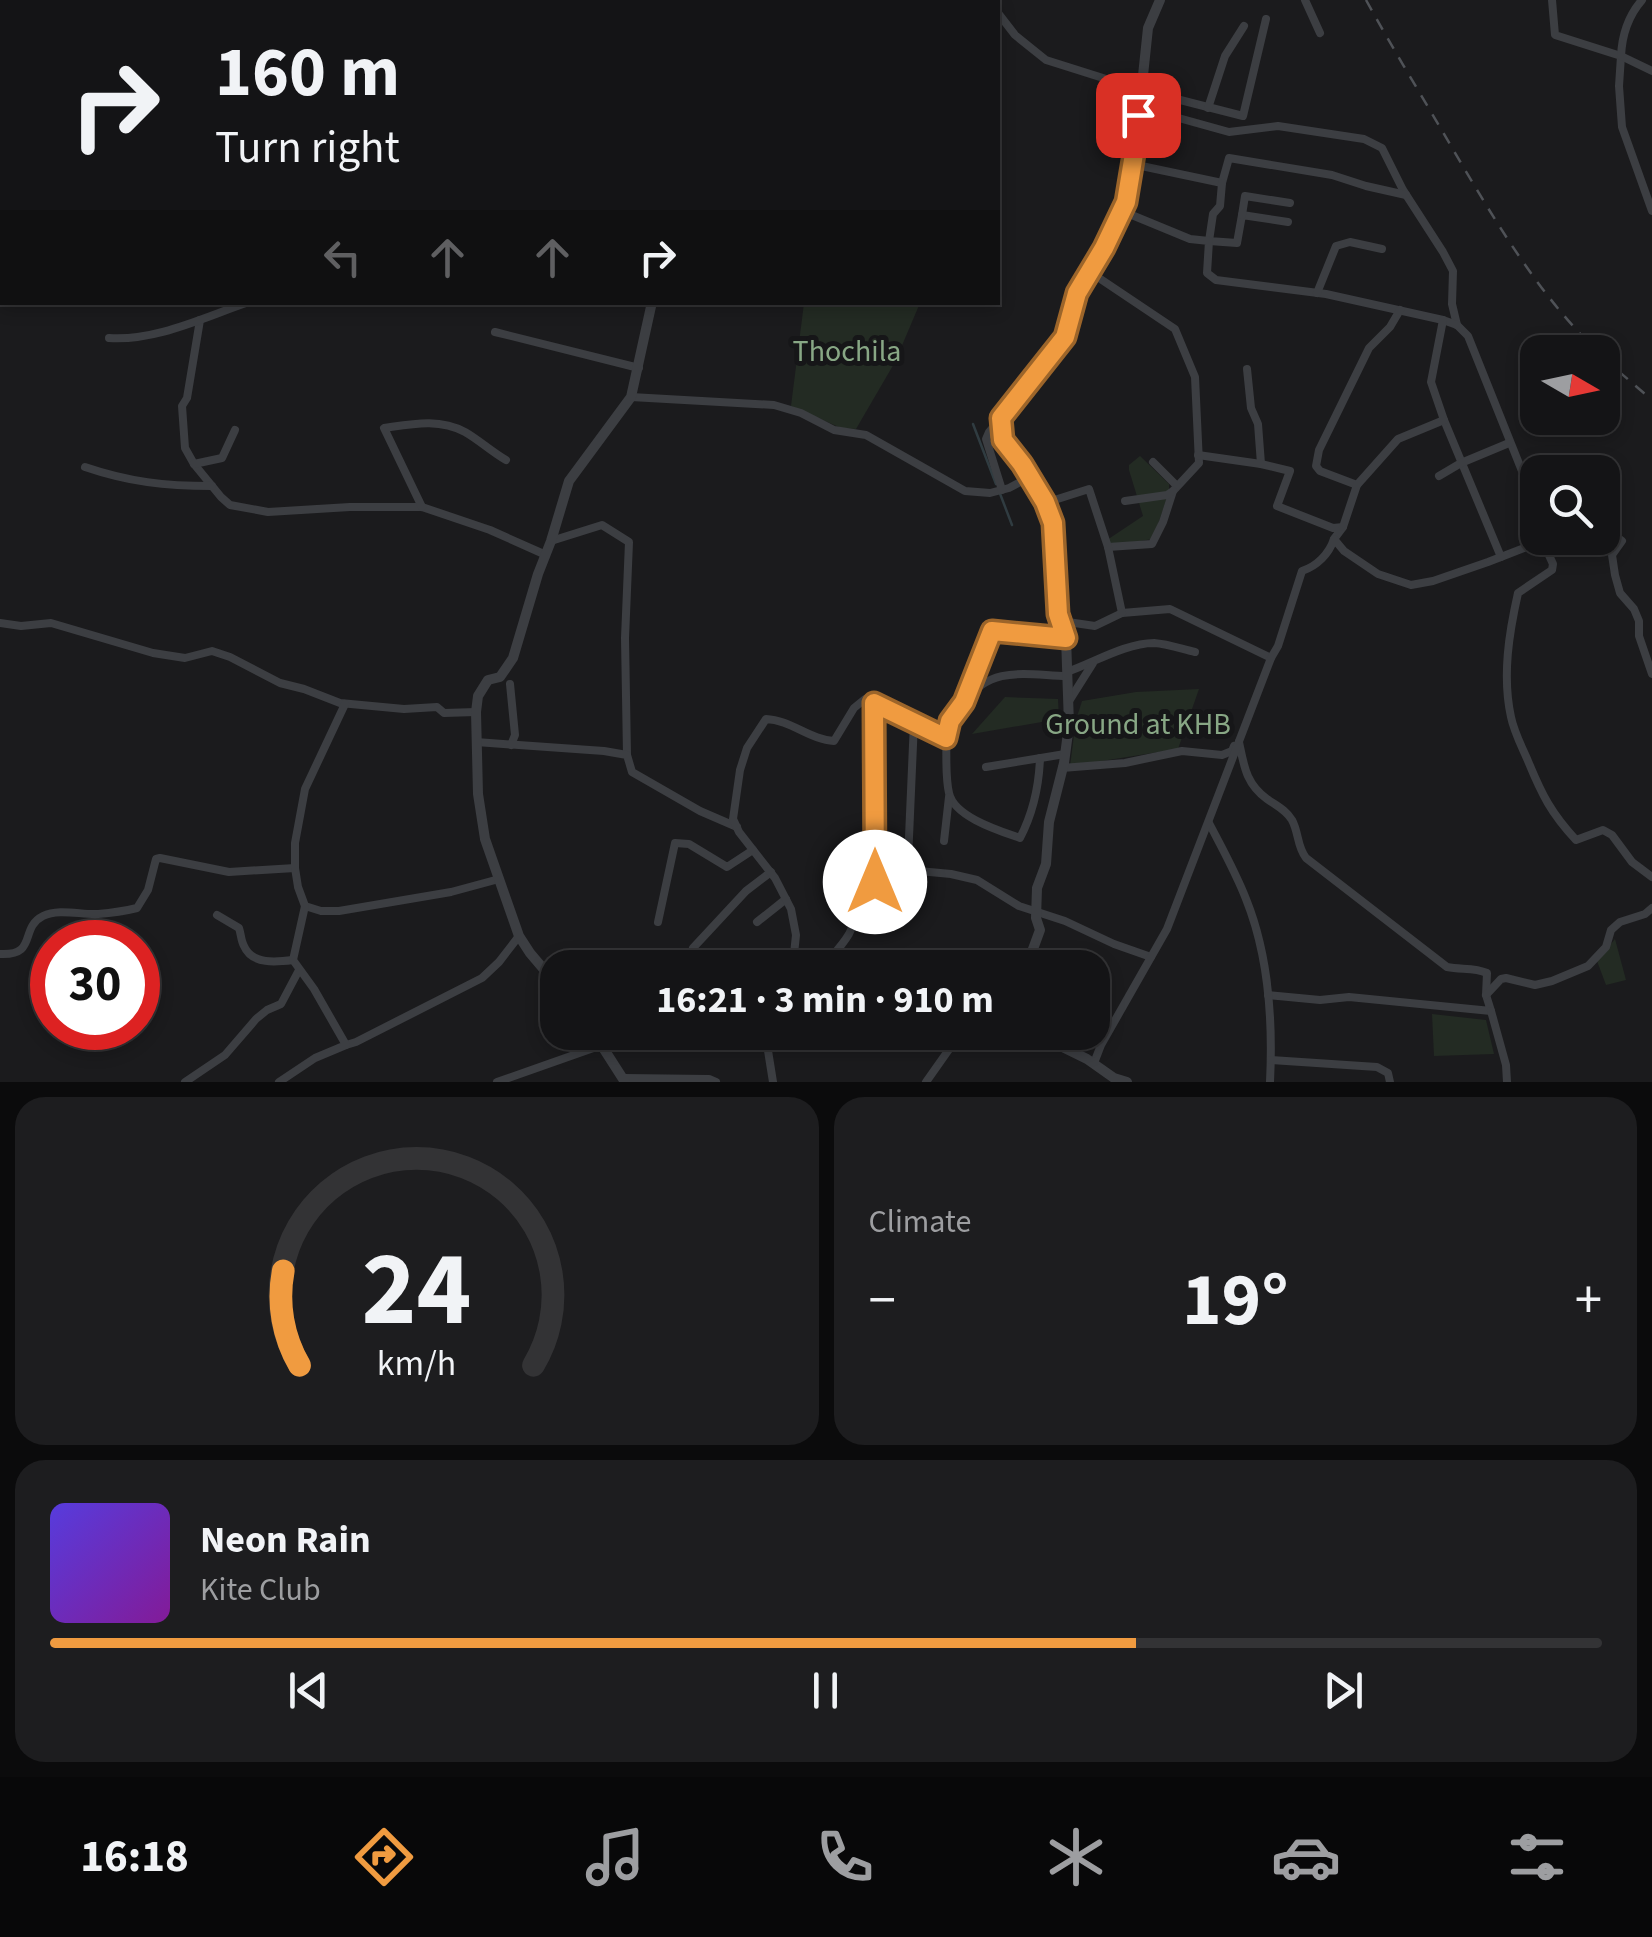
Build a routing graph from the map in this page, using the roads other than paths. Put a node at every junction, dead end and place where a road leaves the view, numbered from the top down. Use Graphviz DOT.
graph roads {
  1 [pos="1160,0"];
  2 [pos="1305,0"];
  3 [pos="1552,0"];
  4 [pos="1642,0"];
  5 [pos="1000,16"];
  6 [pos="1266,19"];
  7 [pos="1244,26"];
  8 [pos="1320,33"];
  9 [pos="1621,56"];
  10 [pos="1652,71"];
  11 [pos="1140,90"];
  12 [pos="1138,107"];
  13 [pos="1208,108"];
  14 [pos="1132,164"];
  15 [pos="1222,183"];
  16 [pos="1406,194"];
  17 [pos="1290,203"];
  18 [pos="1122,211"];
  19 [pos="1652,212"];
  20 [pos="1242,215"];
  21 [pos="1288,222"];
  22 [pos="1209,241"];
  23 [pos="1382,250"];
  24 [pos="1090,272"];
  25 [pos="1317,294"];
  26 [pos="236,305"];
  27 [pos="651,305"];
  28 [pos="1400,310"];
  29 [pos="200,320"];
  30 [pos="1443,320"];
  31 [pos="1457,326"];
  32 [pos="495,332"];
  33 [pos="108,338"];
  34 [pos="638,368"];
  35 [pos="1247,369"];
  36 [pos="631,397"];
  37 [pos="1001,418"];
  38 [pos="1444,420"];
  39 [pos="235,430"];
  40 [pos="1509,443"];
  41 [pos="1198,456"];
  42 [pos="506,460"];
  43 [pos="1153,462"];
  44 [pos="1461,463"];
  45 [pos="194,464"];
  46 [pos="1261,464"];
  47 [pos="84,467"];
  48 [pos="1520,469"];
  49 [pos="1438,476"];
  50 [pos="1030,478"];
  51 [pos="1358,485"];
  52 [pos="212,486"];
  53 [pos="1175,489"];
  54 [pos="999,491"];
  55 [pos="1126,501"];
  56 [pos="1045,502"];
  57 [pos="422,507"];
  58 [pos="1343,527"];
  59 [pos="1334,539"];
  60 [pos="552,541"];
  61 [pos="1108,547"];
  62 [pos="1520,550"];
  63 [pos="546,555"];
  64 [pos="1551,555"];
  65 [pos="1612,555"];
  66 [pos="1501,557"];
  67 [pos="1122,613"];
  68 [pos="1061,621"];
  69 [pos="0,624"];
  70 [pos="1066,638"];
  71 [pos="1195,652"];
  72 [pos="1271,658"];
  73 [pos="1093,663"];
  74 [pos="1067,674"];
  75 [pos="1652,674"];
  76 [pos="510,684"];
  77 [pos="964,702"];
  78 [pos="1068,702"];
  79 [pos="874,703"];
  80 [pos="344,704"];
  81 [pos="476,712"];
  82 [pos="914,722"];
  83 [pos="946,738"];
  84 [pos="1239,738"];
  85 [pos="476,742"];
  86 [pos="511,745"];
  87 [pos="1065,754"];
  88 [pos="627,755"];
  89 [pos="1233,756"];
  90 [pos="1040,758"];
  91 [pos="986,767"];
  92 [pos="1062,768"];
  93 [pos="1244,772"];
  94 [pos="949,797"];
  95 [pos="1208,822"];
  96 [pos="736,827"];
  97 [pos="944,841"];
  98 [pos="753,850"];
  99 [pos="295,868"];
  100 [pos="908,870"];
  101 [pos="770,872"];
  102 [pos="1652,877"];
  103 [pos="499,879"];
  104 [pos="875,882"];
  105 [pos="786,898"];
  106 [pos="306,906"];
  107 [pos="1652,908"];
  108 [pos="1036,914"];
  109 [pos="218,915"];
  110 [pos="658,922"];
  111 [pos="757,922"];
  112 [pos="519,936"];
  113 [pos="693,948"];
  114 [pos="794,950"];
  115 [pos="835,950"];
  116 [pos="1033,950"];
  117 [pos="0,954"];
  118 [pos="1152,958"];
  119 [pos="293,960"];
  120 [pos="540,965"];
  121 [pos="310,968"];
  122 [pos="302,974"];
  123 [pos="1268,994"];
  124 [pos="1486,995"];
  125 [pos="1491,1011"];
  126 [pos="346,1045"];
  127 [pos="588,1050"];
  128 [pos="605,1050"];
  129 [pos="768,1050"];
  130 [pos="949,1050"];
  131 [pos="1068,1050"];
  132 [pos="1270,1060"];
  133 [pos="1094,1063"];
  134 [pos="624,1080"];
  135 [pos="503,1081"];
  136 [pos="185,1082"];
  137 [pos="279,1082"];
  138 [pos="716,1082"];
  139 [pos="773,1082"];
  140 [pos="926,1082"];
  141 [pos="1127,1082"];
  142 [pos="1270,1082"];
  143 [pos="1390,1082"];
  144 [pos="1506,1082"];
  1 -- 11 [label="street"];
  2 -- 8 [label="street"];
  3 -- 9 [label="street"];
  4 -- 9 [label="street"];
  5 -- 11 [label="street"];
  6 -- 13 [label="street"];
  7 -- 13 [label="street"];
  9 -- 10 [label="street"];
  9 -- 19 [label="street"];
  11 -- 12 [label="street"];
  11 -- 13 [label="street"];
  12 -- 14 [label="street"];
  12 -- 16 [label="street"];
  14 -- 15 [label="street"];
  14 -- 18 [label="street"];
  15 -- 16 [label="street"];
  15 -- 22 [label="street"];
  16 -- 31 [label="street"];
  17 -- 20 [label="street"];
  18 -- 22 [label="street"];
  18 -- 24 [label="street"];
  20 -- 21 [label="street"];
  20 -- 22 [label="street"];
  22 -- 25 [label="street"];
  23 -- 25 [label="street"];
  24 -- 37 [label="street"];
  24 -- 41 [label="street"];
  25 -- 28 [label="street"];
  26 -- 29 [label="street"];
  27 -- 34 [label="street"];
  28 -- 30 [label="street"];
  28 -- 51 [label="street"];
  29 -- 33 [label="street"];
  29 -- 45 [label="street"];
  30 -- 31 [label="street"];
  30 -- 38 [label="street"];
  31 -- 40 [label="street"];
  32 -- 34 [label="street"];
  34 -- 36 [label="street"];
  35 -- 46 [label="street"];
  36 -- 54 [label="street"];
  36 -- 60 [label="street"];
  37 -- 50 [label="street"];
  37 -- 54 [label="street"];
  38 -- 44 [label="street"];
  38 -- 51 [label="street"];
  39 -- 45 [label="street"];
  40 -- 44 [label="street"];
  40 -- 48 [label="street"];
  41 -- 46 [label="street"];
  41 -- 53 [label="street"];
  42 -- 57 [label="street"];
  43 -- 53 [label="street"];
  44 -- 49 [label="street"];
  44 -- 66 [label="street"];
  45 -- 52 [label="street"];
  46 -- 58 [label="street"];
  47 -- 52 [label="street"];
  50 -- 54 [label="street"];
  50 -- 56 [label="street"];
  51 -- 58 [label="street"];
  52 -- 57 [label="street"];
  53 -- 55 [label="street"];
  53 -- 61 [label="street"];
  56 -- 61 [label="street"];
  56 -- 68 [label="street"];
  57 -- 63 [label="street"];
  58 -- 59 [label="street"];
  59 -- 66 [label="street"];
  59 -- 72 [label="street"];
  60 -- 63 [label="street"];
  60 -- 88 [label="street"];
  61 -- 67 [label="street"];
  62 -- 66 [label="street"];
  63 -- 81 [label="street"];
  64 -- 102 [label="street"];
  65 -- 75 [label="street"];
  67 -- 68 [label="street"];
  67 -- 72 [label="street"];
  68 -- 70 [label="street"];
  69 -- 80 [label="street"];
  70 -- 74 [label="street"];
  70 -- 77 [label="street"];
  71 -- 73 [label="street"];
  72 -- 84 [label="street"];
  73 -- 74 [label="street"];
  73 -- 78 [label="street"];
  74 -- 77 [label="street"];
  74 -- 78 [label="street"];
  76 -- 86 [label="street"];
  77 -- 83 [label="street"];
  78 -- 87 [label="street"];
  79 -- 82 [label="street"];
  79 -- 96 [label="street"];
  79 -- 104 [label="street"];
  80 -- 81 [label="street"];
  80 -- 99 [label="street"];
  81 -- 85 [label="street"];
  82 -- 83 [label="street"];
  82 -- 100 [label="street"];
  83 -- 94 [label="street"];
  84 -- 89 [label="street"];
  84 -- 92 [label="street"];
  84 -- 93 [label="street"];
  85 -- 86 [label="street"];
  85 -- 103 [label="street"];
  86 -- 88 [label="street"];
  87 -- 90 [label="street"];
  87 -- 92 [label="street"];
  88 -- 96 [label="street"];
  89 -- 93 [label="street"];
  89 -- 95 [label="street"];
  90 -- 91 [label="street"];
  90 -- 94 [label="street"];
  92 -- 108 [label="street"];
  93 -- 124 [label="street"];
  94 -- 97 [label="street"];
  95 -- 118 [label="street"];
  95 -- 123 [label="street"];
  96 -- 98 [label="street"];
  98 -- 101 [label="street"];
  98 -- 110 [label="street"];
  99 -- 106 [label="street"];
  99 -- 117 [label="street"];
  100 -- 104 [label="street"];
  100 -- 108 [label="street"];
  101 -- 105 [label="street"];
  101 -- 113 [label="street"];
  103 -- 106 [label="street"];
  103 -- 112 [label="street"];
  104 -- 115 [label="street"];
  105 -- 111 [label="street"];
  105 -- 114 [label="street"];
  106 -- 119 [label="street"];
  107 -- 124 [label="street"];
  108 -- 116 [label="street"];
  108 -- 118 [label="street"];
  109 -- 119 [label="street"];
  112 -- 120 [label="street"];
  112 -- 126 [label="street"];
  118 -- 133 [label="street"];
  119 -- 122 [label="street"];
  121 -- 122 [label="street"];
  122 -- 126 [label="street"];
  122 -- 136 [label="street"];
  123 -- 125 [label="street"];
  123 -- 132 [label="street"];
  124 -- 125 [label="street"];
  125 -- 144 [label="street"];
  126 -- 137 [label="street"];
  127 -- 135 [label="street"];
  128 -- 134 [label="street"];
  129 -- 139 [label="street"];
  130 -- 140 [label="street"];
  131 -- 133 [label="street"];
  132 -- 142 [label="street"];
  132 -- 143 [label="street"];
  133 -- 141 [label="street"];
  134 -- 138 [label="street"];
}
